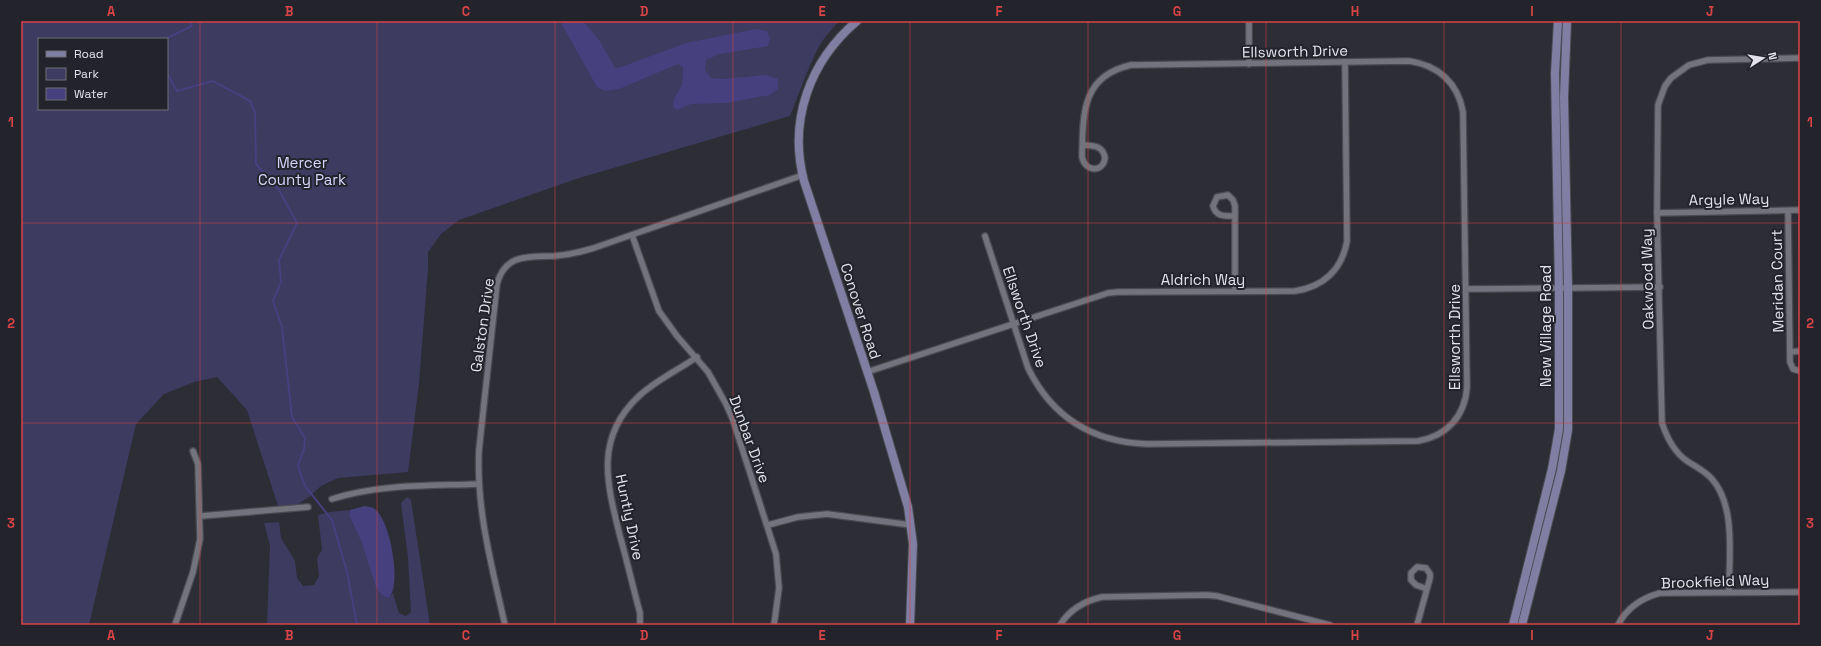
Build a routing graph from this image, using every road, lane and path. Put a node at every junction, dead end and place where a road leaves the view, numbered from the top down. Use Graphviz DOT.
graph roads {
  1 [pos="857,21"];
  2 [pos="1249,21"];
  3 [pos="1558,21"];
  4 [pos="1567,21"];
  5 [pos="1800,58"];
  6 [pos="1345,62"];
  7 [pos="1249,64"];
  8 [pos="1082,145"];
  9 [pos="803,176"];
  10 [pos="1800,210"];
  11 [pos="1788,211"];
  12 [pos="1657,213"];
  13 [pos="1234,216"];
  14 [pos="632,235"];
  15 [pos="985,236"];
  16 [pos="1660,287"];
  17 [pos="1559,288"];
  18 [pos="1568,288"];
  19 [pos="1466,290"];
  20 [pos="1235,291"];
  21 [pos="1014,324"];
  22 [pos="1800,351"];
  23 [pos="1790,352"];
  24 [pos="697,358"];
  25 [pos="1800,371"];
  26 [pos="867,372"];
  27 [pos="193,451"];
  28 [pos="478,484"];
  29 [pos="332,499"];
  30 [pos="308,507"];
  31 [pos="200,516"];
  32 [pos="768,525"];
  33 [pos="911,525"];
  34 [pos="1427,589"];
  35 [pos="1729,592"];
  36 [pos="1800,592"];
  37 [pos="175,625"];
  38 [pos="504,625"];
  39 [pos="640,625"];
  40 [pos="774,625"];
  41 [pos="910,625"];
  42 [pos="1060,625"];
  43 [pos="1330,625"];
  44 [pos="1417,625"];
  45 [pos="1513,625"];
  46 [pos="1522,625"];
  47 [pos="1618,625"];
  1 -- 9 [label="main road, Conover Road"];
  2 -- 7 [label="street"];
  3 -- 17 [label="main road, New Village Road"];
  4 -- 18 [label="main road, New Village Road"];
  5 -- 12 [label="street, Oakwood Way"];
  6 -- 7 [label="street, Ellsworth Drive"];
  6 -- 19 [label="street, Ellsworth Drive"];
  6 -- 20 [label="street, Aldrich Way"];
  7 -- 8 [label="street, Ellsworth Drive"];
  8 -- 8 [label="street, Ellsworth Drive"];
  9 -- 14 [label="street, Galston Drive"];
  9 -- 26 [label="main road, Conover Road"];
  10 -- 11 [label="street, Argyle Way"];
  11 -- 12 [label="street, Argyle Way"];
  11 -- 23 [label="street, Meridan Court"];
  12 -- 16 [label="street, Oakwood Way"];
  13 -- 13 [label="street"];
  13 -- 20 [label="street"];
  14 -- 24 [label="street, Dunbar Drive"];
  14 -- 28 [label="street, Galston Drive"];
  15 -- 21 [label="street, Ellsworth Drive"];
  16 -- 18 [label="street"];
  16 -- 35 [label="street, Oakwood Way"];
  17 -- 18 [label="street"];
  17 -- 19 [label="street"];
  17 -- 45 [label="main road, New Village Road"];
  18 -- 46 [label="main road, New Village Road"];
  19 -- 21 [label="street, Ellsworth Drive"];
  20 -- 21 [label="street, Aldrich Way"];
  21 -- 26 [label="street, Aldrich Way"];
  22 -- 23 [label="street, Meridan Court"];
  23 -- 25 [label="street, Meridan Court"];
  24 -- 32 [label="street, Dunbar Drive"];
  24 -- 39 [label="street, Huntly Drive"];
  26 -- 33 [label="main road, Conover Road"];
  27 -- 31 [label="street"];
  28 -- 29 [label="street"];
  28 -- 38 [label="street, Galston Drive"];
  30 -- 31 [label="street"];
  31 -- 37 [label="street"];
  32 -- 33 [label="street"];
  32 -- 40 [label="street, Dunbar Drive"];
  33 -- 41 [label="main road, Conover Road"];
  34 -- 44 [label="street"];
  35 -- 36 [label="street, Brookfield Way"];
  35 -- 47 [label="street, Brookfield Way"];
  42 -- 43 [label="street"];
}
